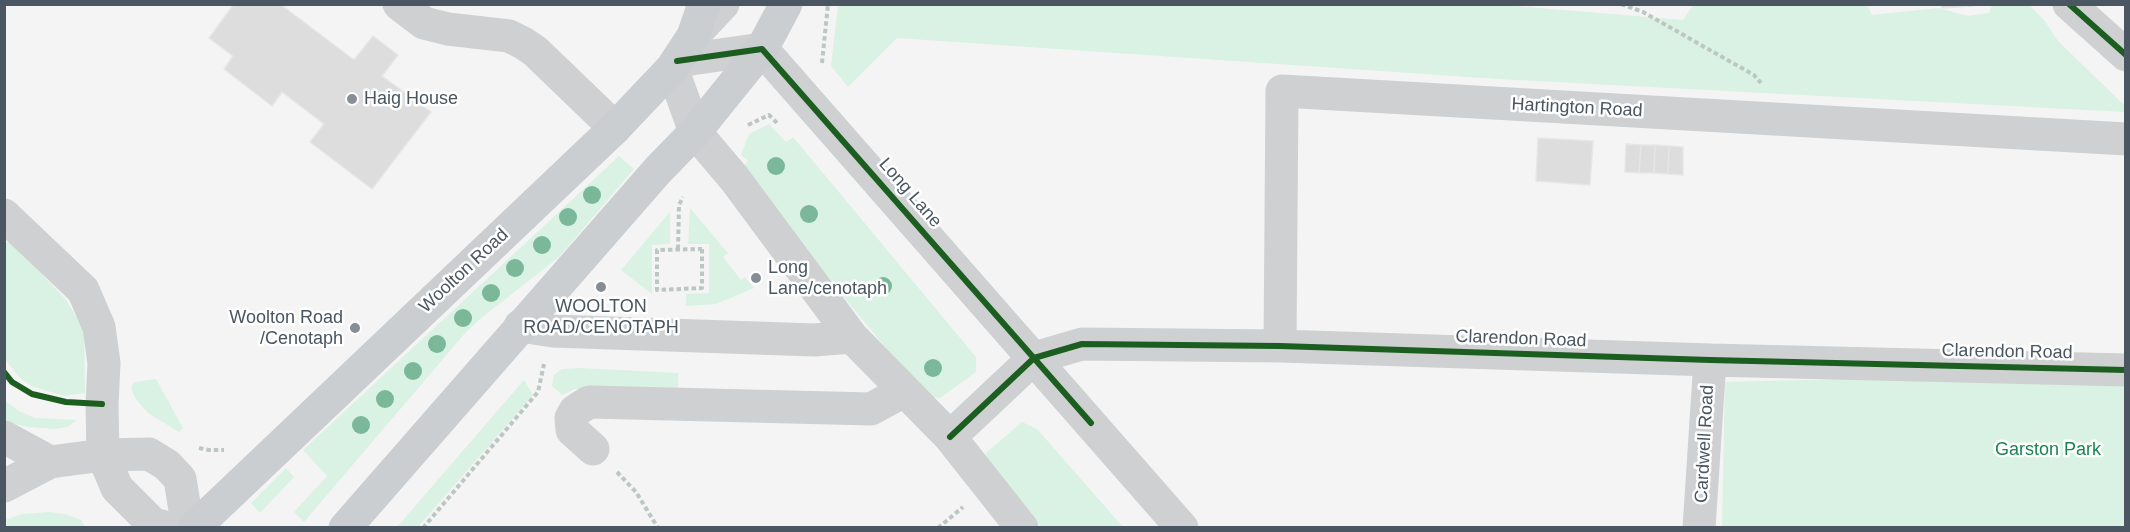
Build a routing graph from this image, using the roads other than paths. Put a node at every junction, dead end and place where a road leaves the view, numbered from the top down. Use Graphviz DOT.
graph roads {
  1 [pos="399,4"];
  2 [pos="704,4"];
  3 [pos="723,4"];
  4 [pos="786,4"];
  5 [pos="2079,14"];
  6 [pos="762,49"];
  7 [pos="680,55"];
  8 [pos="2126,56"];
  9 [pos="615,128"];
  10 [pos="695,132"];
  11 [pos="2126,139"];
  12 [pos="4,215"];
  13 [pos="519,326"];
  14 [pos="852,337"];
  15 [pos="1280,346"];
  16 [pos="1034,358"];
  17 [pos="1710,360"];
  18 [pos="2126,370"];
  19 [pos="904,391"];
  20 [pos="950,437"];
  21 [pos="4,438"];
  22 [pos="593,449"];
  23 [pos="103,454"];
  24 [pos="50,462"];
  25 [pos="4,486"];
  26 [pos="169,528"];
  27 [pos="188,528"];
  28 [pos="194,528"];
  29 [pos="345,528"];
  30 [pos="1022,528"];
  31 [pos="1182,528"];
  32 [pos="1699,528"];
  1 -- 9 [label="street"];
  2 -- 7 [label="main road"];
  3 -- 7 [label="street, Woolton Road"];
  4 -- 6 [label="main road"];
  5 -- 8 [label="street"];
  6 -- 7 [label="street"];
  6 -- 10 [label="main road"];
  6 -- 16 [label="street, Long Lane"];
  7 -- 9 [label="main road, Woolton Road"];
  7 -- 10 [label="street"];
  9 -- 28 [label="main road, Woolton Road"];
  10 -- 13 [label="main road"];
  10 -- 14 [label="street"];
  11 -- 15 [label="street, Hartington Road"];
  12 -- 23 [label="street"];
  13 -- 14 [label="street"];
  13 -- 29 [label="main road"];
  14 -- 19 [label="street"];
  15 -- 16 [label="street, Clarendon Road"];
  15 -- 17 [label="street, Clarendon Road"];
  16 -- 20 [label="street, Clarendon Road"];
  16 -- 31 [label="street, Long Lane"];
  17 -- 18 [label="street, Clarendon Road"];
  17 -- 32 [label="street, Cardwell Road"];
  19 -- 20 [label="street"];
  19 -- 22 [label="street"];
  20 -- 30 [label="street"];
  21 -- 24 [label="street"];
  23 -- 24 [label="street"];
  23 -- 26 [label="street"];
  23 -- 27 [label="street"];
  24 -- 25 [label="street"];
}
